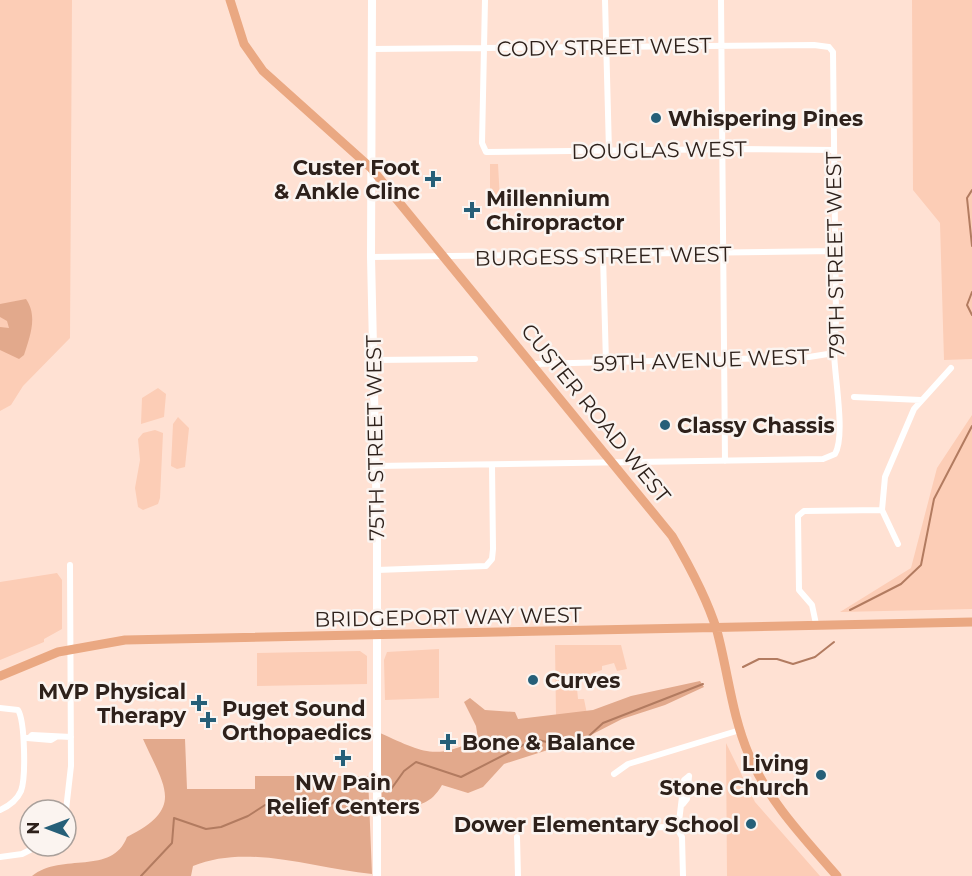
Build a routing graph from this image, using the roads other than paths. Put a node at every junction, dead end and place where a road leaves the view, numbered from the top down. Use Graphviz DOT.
graph roads {
  1 [pos="230,0"];
  2 [pos="372,0"];
  3 [pos="485,0"];
  4 [pos="605,0"];
  5 [pos="722,0"];
  6 [pos="607,46"];
  7 [pos="721,46"];
  8 [pos="484,48"];
  9 [pos="372,49"];
  10 [pos="832,52"];
  11 [pos="722,150"];
  12 [pos="834,150"];
  13 [pos="609,151"];
  14 [pos="371,168"];
  15 [pos="835,251"];
  16 [pos="722,255"];
  17 [pos="603,256"];
  18 [pos="371,257"];
  19 [pos="446,257"];
  20 [pos="834,353"];
  21 [pos="475,359"];
  22 [pos="723,359"];
  23 [pos="374,360"];
  24 [pos="606,363"];
  25 [pos="532,364"];
  26 [pos="951,368"];
  27 [pos="854,397"];
  28 [pos="921,400"];
  29 [pos="725,461"];
  30 [pos="610,463"];
  31 [pos="492,465"];
  32 [pos="376,466"];
  33 [pos="882,510"];
  34 [pos="898,544"];
  35 [pos="70,565"];
  36 [pos="377,570"];
  37 [pos="972,622"];
  38 [pos="816,624"];
  39 [pos="716,629"];
  40 [pos="376,636"];
  41 [pos="73,648"];
  42 [pos="0,676"];
  43 [pos="0,708"];
  44 [pos="740,730"];
  45 [pos="71,736"];
  46 [pos="26,738"];
  47 [pos="614,774"];
  48 [pos="68,798"];
  49 [pos="683,804"];
  50 [pos="2,810"];
  51 [pos="634,828"];
  52 [pos="678,830"];
  53 [pos="517,837"];
  54 [pos="18,853"];
  55 [pos="0,857"];
  56 [pos="377,876"];
  57 [pos="518,876"];
  58 [pos="683,876"];
  59 [pos="837,876"];
  1 -- 14 [label="main road, CUSTER ROAD WEST"];
  2 -- 9 [label="street, 75TH STREET WEST"];
  3 -- 8 [label="street"];
  4 -- 6 [label="street"];
  5 -- 7 [label="street"];
  6 -- 7 [label="street, CODY STREET WEST"];
  6 -- 8 [label="street, CODY STREET WEST"];
  6 -- 13 [label="street"];
  7 -- 10 [label="street, CODY STREET WEST"];
  7 -- 11 [label="street"];
  8 -- 9 [label="street, CODY STREET WEST"];
  8 -- 13 [label="street, DOUGLAS WEST"];
  9 -- 14 [label="street, 75TH STREET WEST"];
  10 -- 12 [label="street, 79TH STREET WEST"];
  11 -- 12 [label="street, DOUGLAS WEST"];
  11 -- 13 [label="street, DOUGLAS WEST"];
  11 -- 16 [label="street"];
  12 -- 15 [label="street, 79TH STREET WEST"];
  14 -- 18 [label="street, 75TH STREET WEST"];
  14 -- 19 [label="main road, CUSTER ROAD WEST"];
  15 -- 16 [label="street, BURGESS STREET WEST"];
  15 -- 20 [label="street, 79TH STREET WEST"];
  16 -- 17 [label="street, BURGESS STREET WEST"];
  16 -- 22 [label="street"];
  17 -- 19 [label="street, BURGESS STREET WEST"];
  17 -- 24 [label="street"];
  18 -- 19 [label="street, BURGESS STREET WEST"];
  18 -- 23 [label="street, 75TH STREET WEST"];
  19 -- 25 [label="main road, CUSTER ROAD WEST"];
  20 -- 22 [label="street, 59TH AVENUE WEST"];
  20 -- 29 [label="street, 79TH STREET WEST"];
  21 -- 23 [label="street"];
  22 -- 24 [label="street, 59TH AVENUE WEST"];
  22 -- 29 [label="street"];
  23 -- 32 [label="street, 75TH STREET WEST"];
  24 -- 25 [label="street, 59TH AVENUE WEST"];
  25 -- 30 [label="main road, CUSTER ROAD WEST"];
  26 -- 28 [label="street"];
  27 -- 28 [label="street"];
  28 -- 33 [label="street"];
  29 -- 30 [label="street"];
  30 -- 31 [label="street"];
  30 -- 39 [label="main road, CUSTER ROAD WEST"];
  31 -- 32 [label="street"];
  31 -- 36 [label="street"];
  32 -- 36 [label="street, 75TH STREET WEST"];
  33 -- 34 [label="street"];
  33 -- 38 [label="street"];
  35 -- 41 [label="street"];
  36 -- 40 [label="street, 75TH STREET WEST"];
  37 -- 38 [label="main road, BRIDGEPORT WAY WEST"];
  38 -- 39 [label="main road, BRIDGEPORT WAY WEST"];
  39 -- 40 [label="main road, BRIDGEPORT WAY WEST"];
  39 -- 44 [label="main road, CUSTER ROAD WEST"];
  40 -- 41 [label="main road, BRIDGEPORT WAY WEST"];
  40 -- 56 [label="street, 75TH STREET WEST"];
  41 -- 42 [label="main road, BRIDGEPORT WAY WEST"];
  41 -- 45 [label="street"];
  43 -- 46 [label="street"];
  44 -- 47 [label="street"];
  44 -- 59 [label="main road, CUSTER ROAD WEST"];
  45 -- 46 [label="street"];
  45 -- 48 [label="street"];
  46 -- 50 [label="street"];
  49 -- 52 [label="street"];
  51 -- 52 [label="street"];
  52 -- 58 [label="street"];
  53 -- 57 [label="street"];
  54 -- 55 [label="street"];
}
